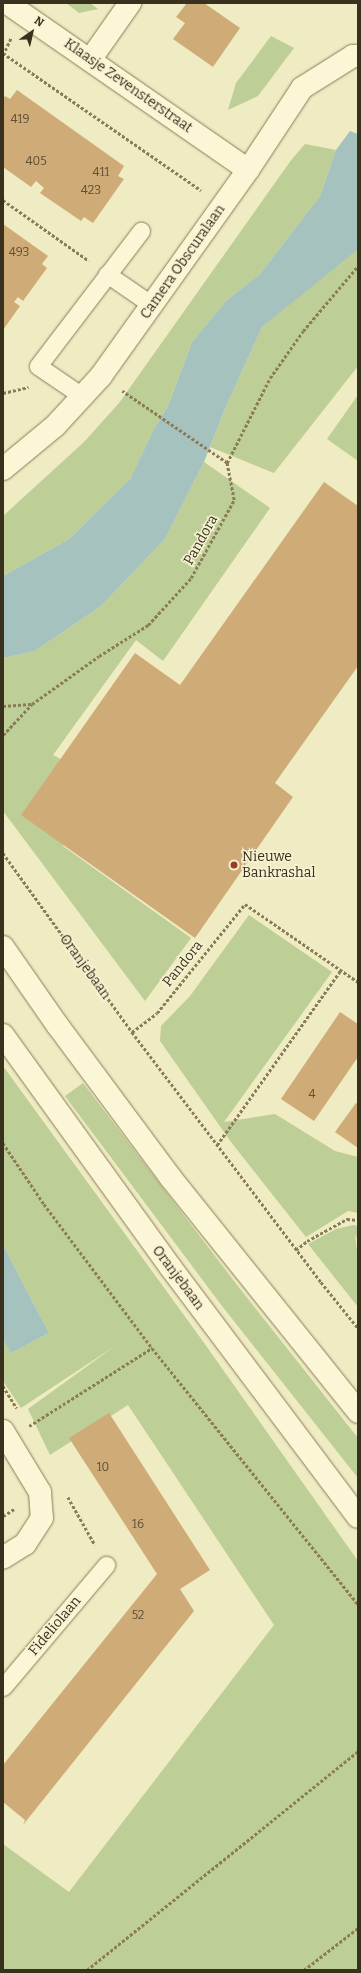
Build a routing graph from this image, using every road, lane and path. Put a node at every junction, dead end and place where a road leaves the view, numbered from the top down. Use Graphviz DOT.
graph roads {
  1 [pos="7,3"];
  2 [pos="130,3"];
  3 [pos="3,54"];
  4 [pos="358,56"];
  5 [pos="90,60"];
  6 [pos="248,170"];
  7 [pos="3,200"];
  8 [pos="223,205"];
  9 [pos="141,230"];
  10 [pos="358,266"];
  11 [pos="107,274"];
  12 [pos="152,305"];
  13 [pos="100,376"];
  14 [pos="82,396"];
  15 [pos="228,463"];
  16 [pos="3,469"];
  17 [pos="32,704"];
  18 [pos="3,706"];
  19 [pos="3,735"];
  20 [pos="3,853"];
  21 [pos="3,947"];
  22 [pos="341,970"];
  23 [pos="358,982"];
  24 [pos="132,1032"];
  25 [pos="3,1035"];
  26 [pos="3,1143"];
  27 [pos="217,1145"];
  28 [pos="358,1220"];
  29 [pos="296,1250"];
  30 [pos="358,1328"];
  31 [pos="152,1348"];
  32 [pos="3,1386"];
  33 [pos="18,1409"];
  34 [pos="358,1412"];
  35 [pos="25,1421"];
  36 [pos="3,1431"];
  37 [pos="358,1517"];
  38 [pos="3,1558"];
  39 [pos="106,1565"];
  40 [pos="358,1604"];
  41 [pos="3,1687"];
  42 [pos="358,1752"];
  43 [pos="358,1928"];
  44 [pos="87,1970"];
  45 [pos="304,1970"];
  1 -- 5 [label="main road, Klaasje Zevensterstraat"];
  2 -- 5 [label="main road"];
  3 -- 8 [label="path"];
  4 -- 6 [label="main road, Camera Obscuralaan"];
  5 -- 6 [label="main road, Klaasje Zevensterstraat"];
  6 -- 8 [label="main road, Camera Obscuralaan"];
  7 -- 11 [label="path"];
  8 -- 12 [label="main road, Camera Obscuralaan"];
  9 -- 11 [label="lane"];
  10 -- 15 [label="path"];
  11 -- 12 [label="lane"];
  11 -- 14 [label="lane"];
  12 -- 13 [label="main road, Camera Obscuralaan"];
  13 -- 14 [label="main road, Camera Obscuralaan"];
  13 -- 15 [label="path"];
  14 -- 16 [label="main road, Camera Obscuralaan"];
  15 -- 17 [label="path, Pandora"];
  17 -- 18 [label="path"];
  17 -- 19 [label="path, Pandora"];
  20 -- 24 [label="path, Oranjebaan"];
  21 -- 34 [label="main road"];
  22 -- 23 [label="path"];
  22 -- 24 [label="path, Pandora"];
  22 -- 27 [label="path"];
  24 -- 27 [label="path, Oranjebaan"];
  25 -- 37 [label="main road, Oranjebaan"];
  26 -- 31 [label="path"];
  27 -- 29 [label="path, Oranjebaan"];
  28 -- 29 [label="path"];
  29 -- 30 [label="path, Oranjebaan"];
  31 -- 35 [label="path"];
  31 -- 40 [label="path"];
  32 -- 33 [label="path"];
  36 -- 38 [label="main road"];
  39 -- 41 [label="lane, Fideliolaan"];
  42 -- 44 [label="path"];
  43 -- 45 [label="path"];
}
